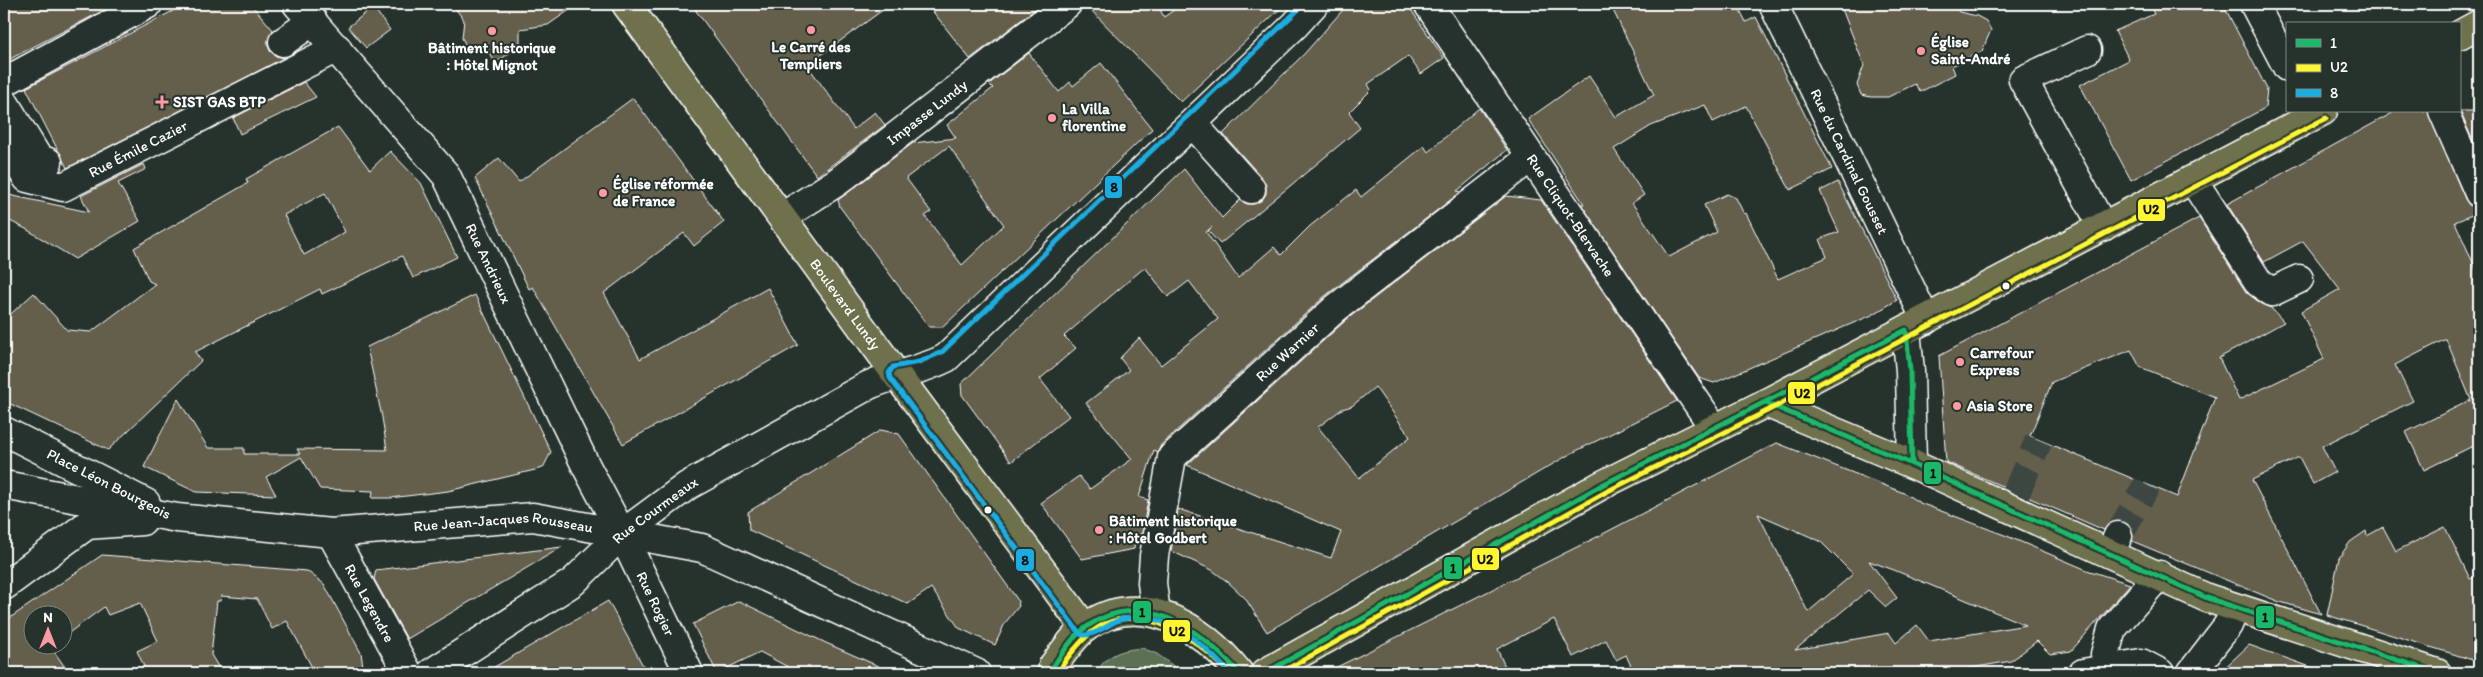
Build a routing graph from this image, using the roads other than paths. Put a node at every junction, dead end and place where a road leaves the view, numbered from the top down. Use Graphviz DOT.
graph roads {
  1 [pos="148,4"];
  2 [pos="626,4"];
  3 [pos="1068,4"];
  4 [pos="1314,4"];
  5 [pos="1428,4"];
  6 [pos="1773,4"];
  7 [pos="2254,4"];
  8 [pos="305,12"];
  9 [pos="2479,24"];
  10 [pos="2460,34"];
  11 [pos="283,42"];
  12 [pos="337,48"];
  13 [pos="2087,50"];
  14 [pos="2286,65"];
  15 [pos="4,82"];
  16 [pos="4,102"];
  17 [pos="2443,112"];
  18 [pos="2315,113"];
  19 [pos="1192,124"];
  20 [pos="4,142"];
  21 [pos="1531,156"];
  22 [pos="48,162"];
  23 [pos="2192,180"];
  24 [pos="1251,190"];
  25 [pos="2479,192"];
  26 [pos="782,217"];
  27 [pos="2104,227"];
  28 [pos="2299,280"];
  29 [pos="1916,325"];
  30 [pos="896,374"];
  31 [pos="1766,403"];
  32 [pos="1714,428"];
  33 [pos="4,431"];
  34 [pos="1912,464"];
  35 [pos="4,485"];
  36 [pos="177,518"];
  37 [pos="331,533"];
  38 [pos="622,534"];
  39 [pos="2159,575"];
  40 [pos="4,586"];
  41 [pos="2235,608"];
  42 [pos="1156,612"];
  43 [pos="1086,628"];
  44 [pos="1048,671"];
  45 [pos="2095,671"];
  46 [pos="408,673"];
  47 [pos="431,673"];
  48 [pos="689,673"];
  49 [pos="976,673"];
  50 [pos="1239,673"];
  51 [pos="1265,673"];
  52 [pos="2160,673"];
  53 [pos="2191,673"];
  54 [pos="2437,673"];
  1 -- 15 [label="street"];
  2 -- 26 [label="main road, Boulevard Lundy"];
  3 -- 26 [label="street, Impasse Lundy"];
  4 -- 19 [label="street, Rue Courmeaux"];
  5 -- 21 [label="street, Rue Cliquot-Blervache"];
  6 -- 29 [label="street, Rue du Cardinal Gousset"];
  7 -- 14 [label="street"];
  8 -- 11 [label="street, Rue Andrieux"];
  8 -- 12 [label="street, Rue Andrieux"];
  9 -- 10 [label="main road"];
  12 -- 20 [label="street, Rue Émile Cazier"];
  12 -- 38 [label="street, Rue Andrieux"];
  13 -- 27 [label="street"];
  16 -- 22 [label="street"];
  17 -- 25 [label="street"];
  18 -- 23 [label="main road"];
  19 -- 24 [label="street"];
  19 -- 30 [label="street, Rue Courmeaux"];
  21 -- 32 [label="street, Rue Cliquot-Blervache"];
  21 -- 42 [label="street, Rue Warnier"];
  23 -- 27 [label="main road"];
  23 -- 28 [label="street"];
  26 -- 30 [label="main road, Boulevard Lundy"];
  27 -- 29 [label="main road"];
  29 -- 31 [label="main road"];
  29 -- 34 [label="street"];
  30 -- 38 [label="street, Rue Courmeaux"];
  30 -- 43 [label="main road, Boulevard Lundy"];
  31 -- 32 [label="main road"];
  31 -- 34 [label="main road"];
  32 -- 51 [label="main road"];
  33 -- 36 [label="street, Place Léon Bourgeois"];
  34 -- 39 [label="main road"];
  35 -- 36 [label="street, Rue Jean-Jacques Rousseau"];
  36 -- 37 [label="street, Rue Jean-Jacques Rousseau"];
  36 -- 40 [label="street, Place Léon Bourgeois"];
  37 -- 38 [label="street, Rue Jean-Jacques Rousseau"];
  37 -- 46 [label="street, Rue Legendre"];
  38 -- 47 [label="street, Rue Courmeaux"];
  38 -- 48 [label="street, Rue Rogier"];
  38 -- 49 [label="street, Rue Jean-Jacques Rousseau"];
  39 -- 41 [label="main road"];
  39 -- 45 [label="street"];
  41 -- 53 [label="street"];
  41 -- 54 [label="main road"];
  42 -- 43 [label="main road"];
  42 -- 50 [label="main road"];
  43 -- 44 [label="main road"];
  45 -- 52 [label="street"];
}
